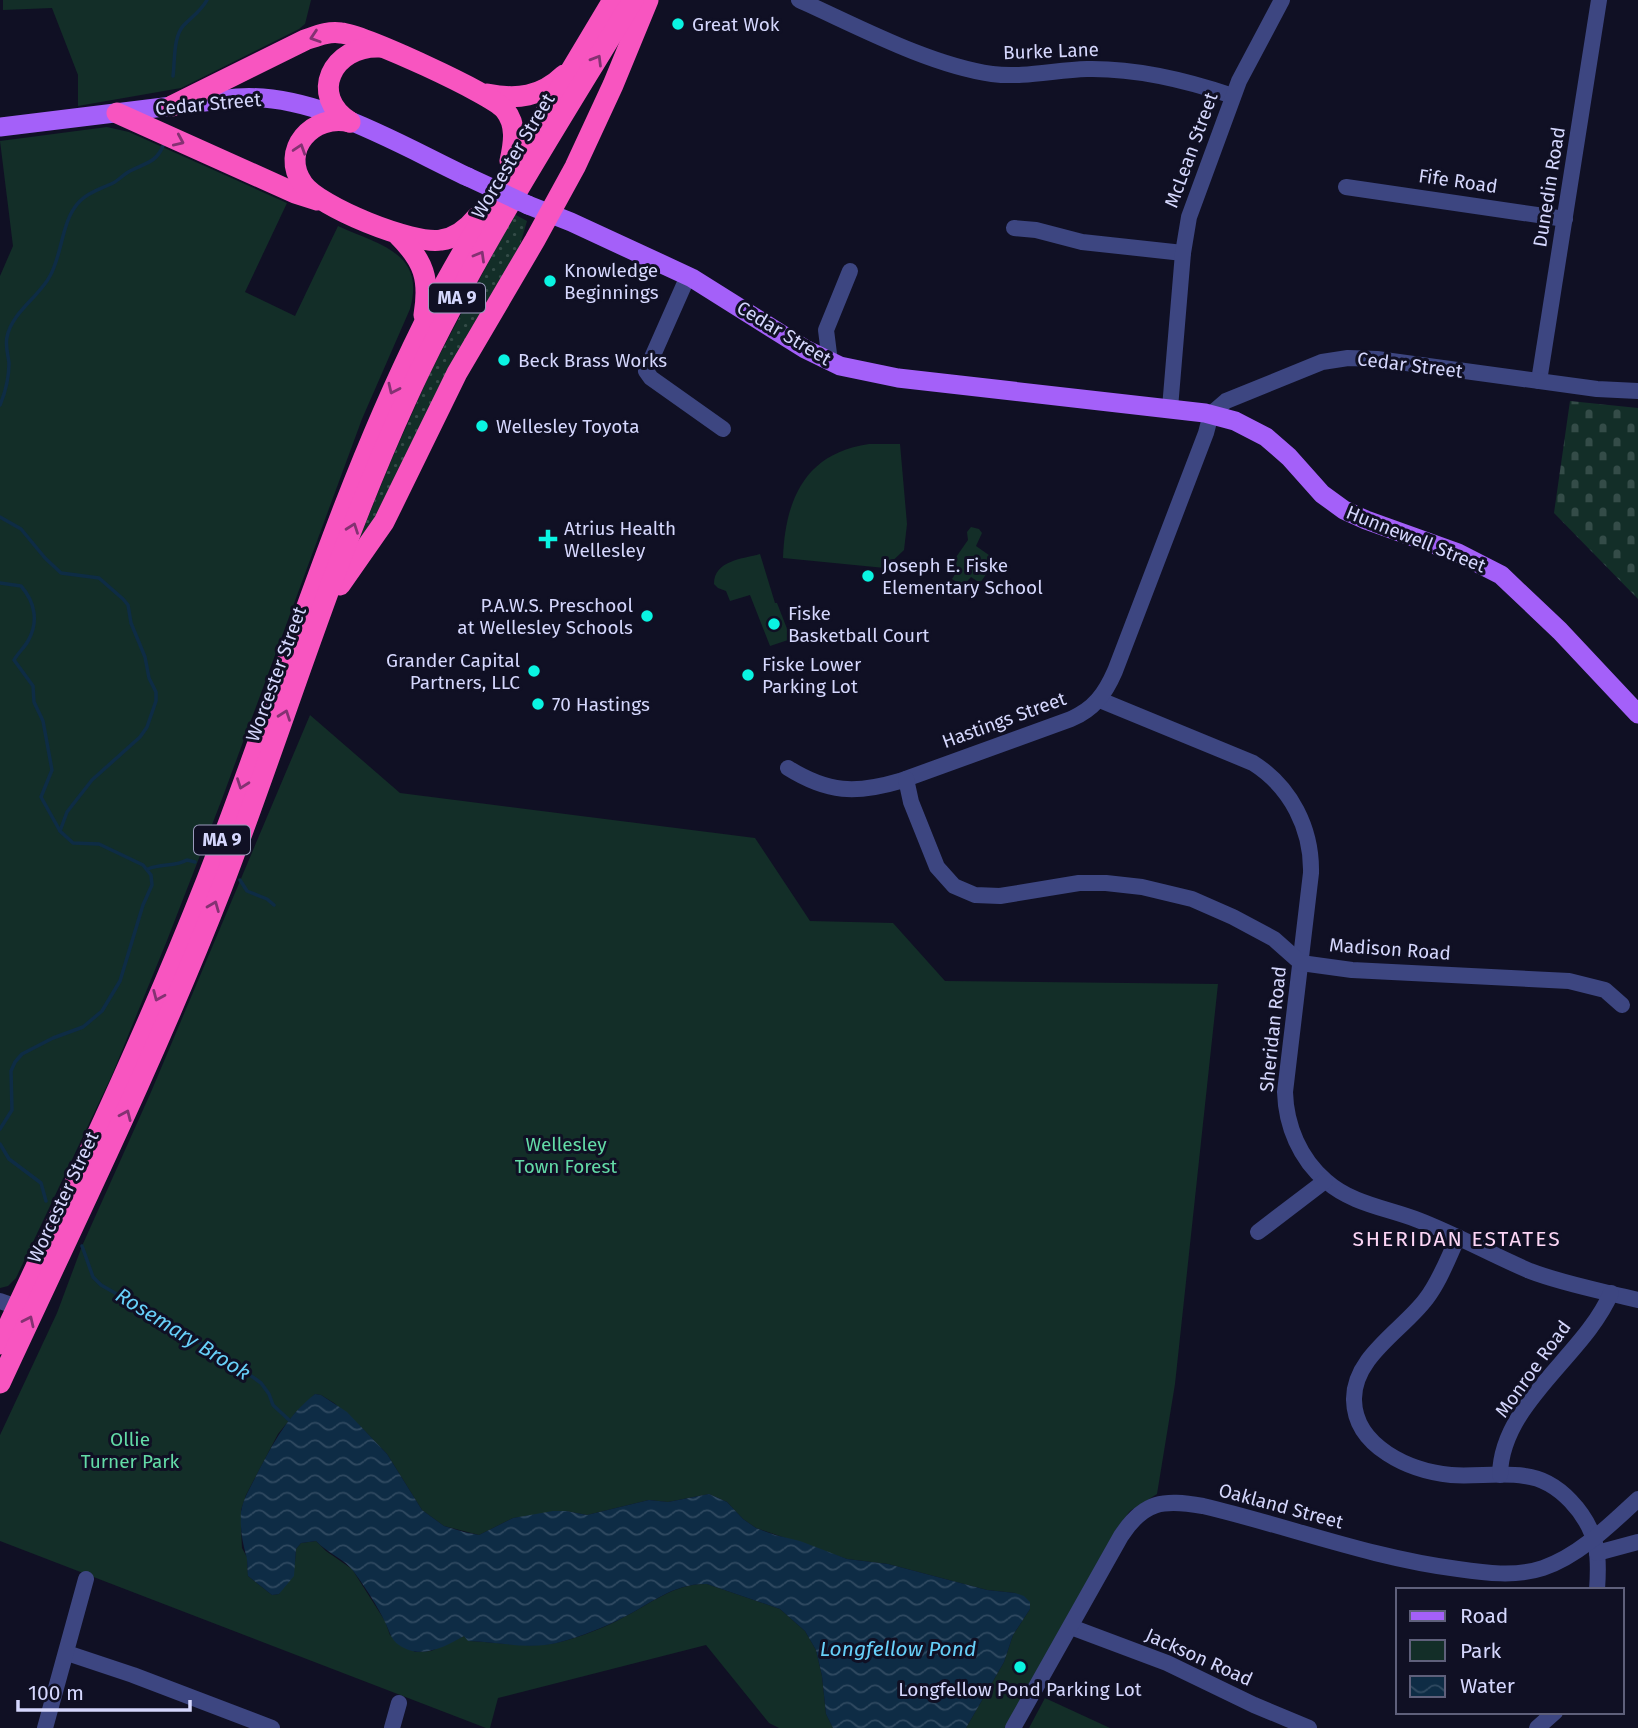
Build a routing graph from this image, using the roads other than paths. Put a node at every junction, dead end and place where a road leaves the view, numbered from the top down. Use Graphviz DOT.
graph roads {
  1 [pos="613,0"];
  2 [pos="633,0"];
  3 [pos="648,0"];
  4 [pos="799,0"];
  5 [pos="1282,0"];
  6 [pos="1599,0"];
  7 [pos="380,47"];
  8 [pos="575,63"];
  9 [pos="485,94"];
  10 [pos="1233,96"];
  11 [pos="172,106"];
  12 [pos="117,113"];
  13 [pos="350,122"];
  14 [pos="0,127"];
  15 [pos="506,177"];
  16 [pos="1346,187"];
  17 [pos="493,200"];
  18 [pos="324,202"];
  19 [pos="550,214"];
  20 [pos="1565,219"];
  21 [pos="1014,228"];
  22 [pos="398,235"];
  23 [pos="1183,253"];
  24 [pos="850,271"];
  25 [pos="688,276"];
  26 [pos="422,327"];
  27 [pos="826,330"];
  28 [pos="796,344"];
  29 [pos="830,362"];
  30 [pos="1539,381"];
  31 [pos="1638,391"];
  32 [pos="1170,408"];
  33 [pos="1211,414"];
  34 [pos="723,429"];
  35 [pos="321,615"];
  36 [pos="1100,700"];
  37 [pos="1638,714"];
  38 [pos="788,768"];
  39 [pos="906,779"];
  40 [pos="1301,963"];
  41 [pos="1622,1005"];
  42 [pos="1325,1181"];
  43 [pos="1258,1232"];
  44 [pos="1458,1237"];
  45 [pos="1611,1293"];
  46 [pos="1638,1300"];
  47 [pos="8,1304"];
  48 [pos="0,1344"];
  49 [pos="0,1383"];
  50 [pos="1500,1475"];
  51 [pos="1638,1499"];
  52 [pos="1638,1542"];
  53 [pos="1595,1545"];
  54 [pos="86,1579"];
  55 [pos="1597,1588"];
  56 [pos="1071,1627"];
  57 [pos="67,1653"];
  58 [pos="399,1703"];
  59 [pos="1553,1714"];
  60 [pos="46,1728"];
  61 [pos="272,1728"];
  62 [pos="392,1728"];
  63 [pos="1013,1728"];
  64 [pos="1308,1728"];
  65 [pos="1537,1728"];
  1 -- 8 [label="highway, Worcester Street / MA 9"];
  35 -- 2 [label="highway, Worcester Street / MA 9, one-way"];
  3 -- 19 [label="highway"];
  4 -- 10 [label="street, Burke Lane"];
  5 -- 10 [label="street, McLean Street"];
  6 -- 20 [label="street, Dunedin Road"];
  7 -- 9 [label="highway"];
  7 -- 11 [label="highway, one-way"];
  7 -- 13 [label="highway"];
  8 -- 9 [label="highway"];
  8 -- 15 [label="highway, Worcester Street / MA 9"];
  9 -- 15 [label="highway"];
  10 -- 23 [label="street, McLean Street"];
  11 -- 12 [label="main road, Cedar Street"];
  11 -- 13 [label="main road, Cedar Street"];
  12 -- 14 [label="main road, Cedar Street"];
  12 -- 18 [label="highway, one-way"];
  18 -- 13 [label="highway, one-way"];
  13 -- 19 [label="main road, Cedar Street, bridge"];
  15 -- 17 [label="highway, Worcester Street / MA 9"];
  16 -- 20 [label="street, Fife Road"];
  17 -- 22 [label="highway"];
  17 -- 26 [label="highway, Worcester Street / MA 9"];
  18 -- 22 [label="highway"];
  19 -- 25 [label="main road, Cedar Street"];
  19 -- 35 [label="highway"];
  20 -- 30 [label="street, Dunedin Road"];
  21 -- 23 [label="street"];
  22 -- 26 [label="highway"];
  23 -- 32 [label="street, McLean Street"];
  24 -- 27 [label="street"];
  25 -- 28 [label="main road, Cedar Street"];
  25 -- 34 [label="street"];
  26 -- 47 [label="highway, Worcester Street / MA 9, one-way"];
  27 -- 28 [label="street"];
  27 -- 29 [label="street"];
  28 -- 29 [label="main road, Cedar Street"];
  29 -- 32 [label="main road, Cedar Street"];
  30 -- 31 [label="street, Cedar Street"];
  30 -- 33 [label="street, Cedar Street"];
  32 -- 33 [label="main road, Cedar Street"];
  33 -- 36 [label="street, Hastings Street"];
  33 -- 37 [label="main road, Hunnewell Street"];
  49 -- 35 [label="highway, Worcester Street / MA 9, one-way"];
  36 -- 39 [label="street, Hastings Street"];
  36 -- 40 [label="street, Sheridan Road"];
  38 -- 39 [label="street, Hastings Street"];
  39 -- 40 [label="street, Madison Road"];
  40 -- 41 [label="street, Madison Road"];
  40 -- 42 [label="street, Sheridan Road"];
  42 -- 43 [label="street"];
  42 -- 44 [label="street, Sheridan Road"];
  44 -- 45 [label="street, Sheridan Road"];
  44 -- 50 [label="street"];
  45 -- 46 [label="street, Sheridan Road"];
  45 -- 50 [label="street, Monroe Road"];
  47 -- 48 [label="highway, Worcester Street / MA 9"];
  50 -- 53 [label="street"];
  51 -- 53 [label="street, Oakland Street"];
  52 -- 53 [label="street"];
  53 -- 55 [label="street"];
  53 -- 56 [label="street, Oakland Street"];
  54 -- 57 [label="street"];
  56 -- 63 [label="street, Oakland Street"];
  56 -- 64 [label="street, Jackson Road"];
  57 -- 60 [label="street"];
  57 -- 61 [label="street"];
  58 -- 62 [label="street"];
  59 -- 65 [label="street"];
}
